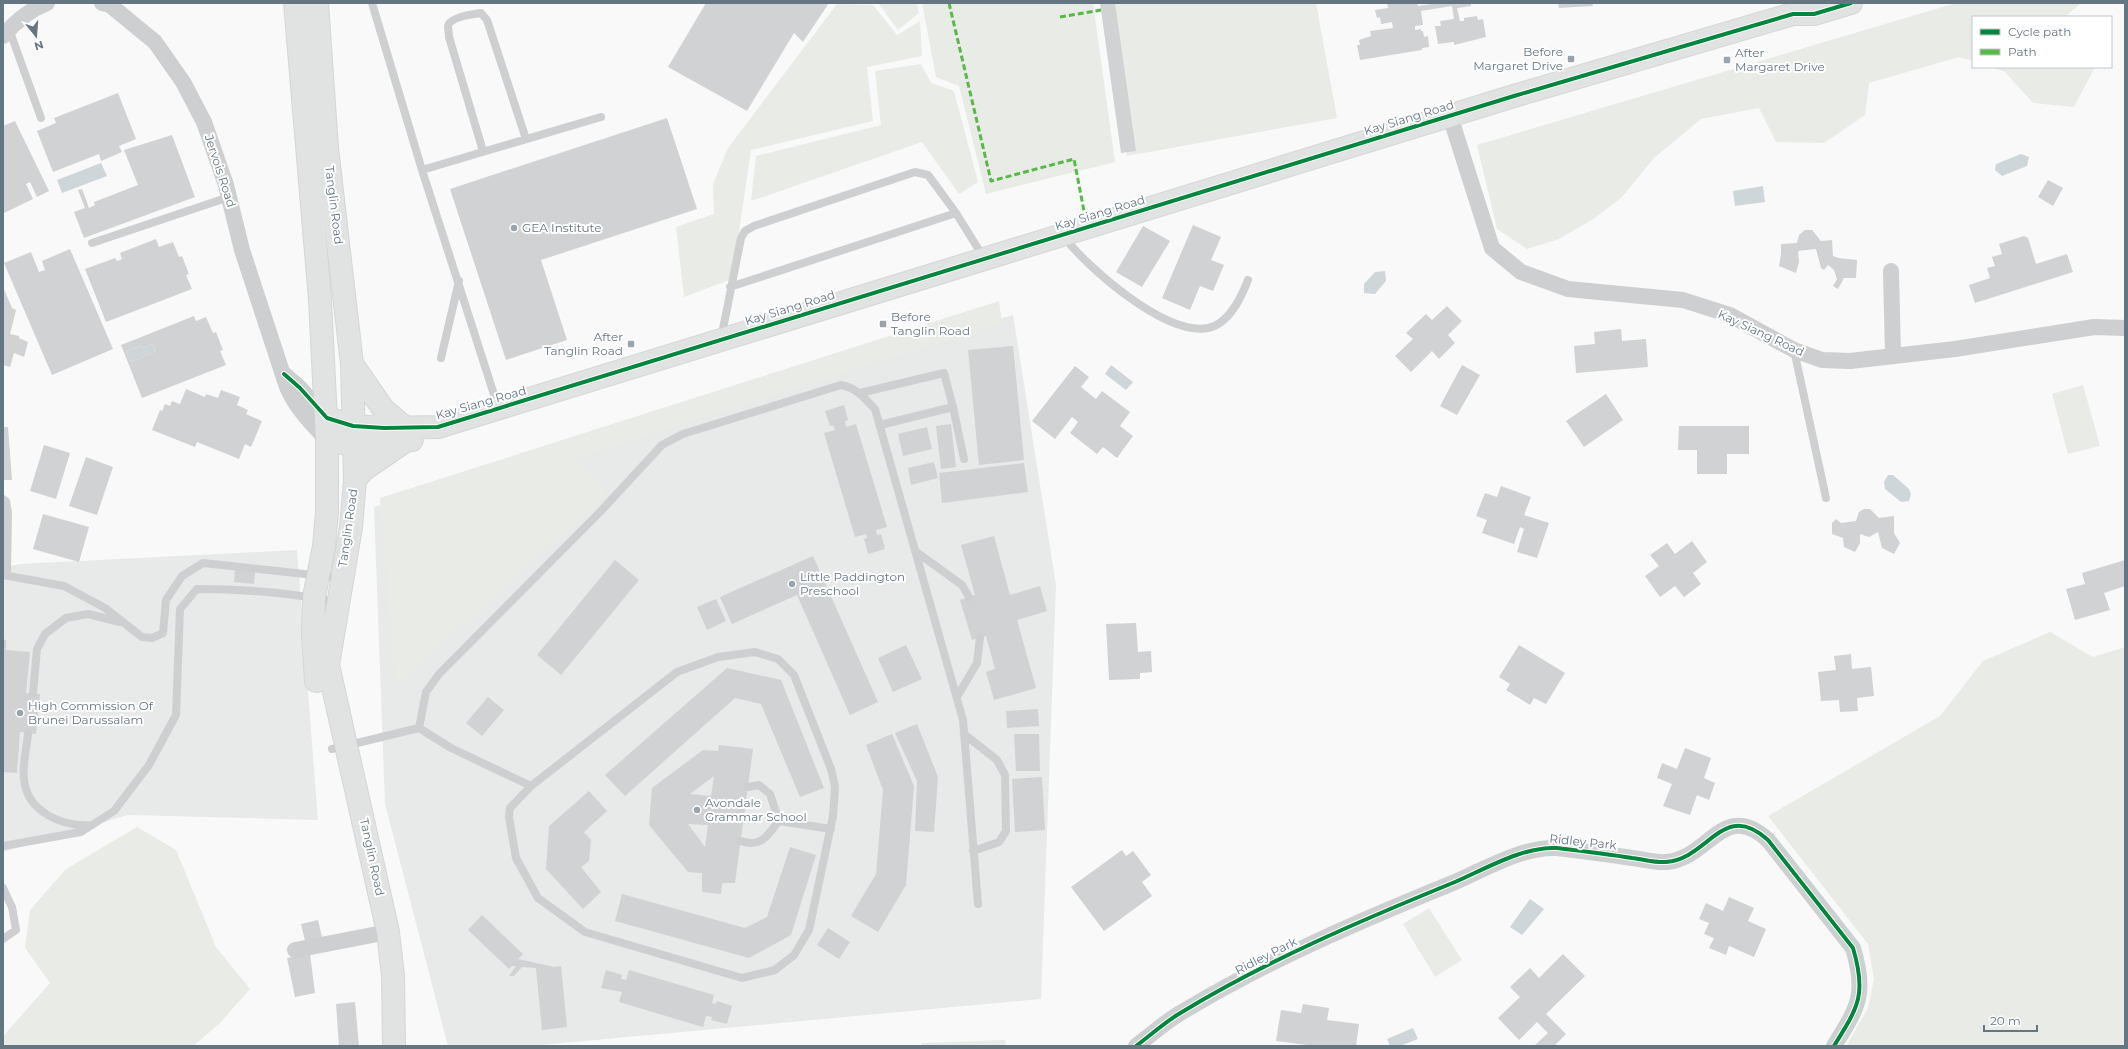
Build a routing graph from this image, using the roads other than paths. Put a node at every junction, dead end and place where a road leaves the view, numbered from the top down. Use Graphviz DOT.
graph roads {
  1 [pos="47,3"];
  2 [pos="102,3"];
  3 [pos="295,3"];
  4 [pos="317,3"];
  5 [pos="372,3"];
  6 [pos="1851,3"];
  7 [pos="1802,9"];
  8 [pos="6,33"];
  9 [pos="1450,116"];
  10 [pos="601,117"];
  11 [pos="41,118"];
  12 [pos="526,139"];
  13 [pos="483,151"];
  14 [pos="422,170"];
  15 [pos="229,197"];
  16 [pos="956,213"];
  17 [pos="1062,235"];
  18 [pos="92,243"];
  19 [pos="984,259"];
  20 [pos="1891,271"];
  21 [pos="459,280"];
  22 [pos="1248,280"];
  23 [pos="730,287"];
  24 [pos="2125,328"];
  25 [pos="720,340"];
  26 [pos="1794,350"];
  27 [pos="1893,356"];
  28 [pos="441,358"];
  29 [pos="352,364"];
  30 [pos="284,374"];
  31 [pos="860,393"];
  32 [pos="953,407"];
  33 [pos="499,408"];
  34 [pos="327,418"];
  35 [pos="880,425"];
  36 [pos="404,434"];
  37 [pos="353,435"];
  38 [pos="328,440"];
  39 [pos="964,458"];
  40 [pos="355,480"];
  41 [pos="1826,498"];
  42 [pos="3,499"];
  43 [pos="915,551"];
  44 [pos="5,575"];
  45 [pos="320,575"];
  46 [pos="342,578"];
  47 [pos="314,597"];
  48 [pos="969,597"];
  49 [pos="338,602"];
  50 [pos="124,623"];
  51 [pos="980,637"];
  52 [pos="33,693"];
  53 [pos="957,697"];
  54 [pos="419,728"];
  55 [pos="28,733"];
  56 [pos="964,734"];
  57 [pos="338,748"];
  58 [pos="531,786"];
  59 [pos="748,787"];
  60 [pos="779,821"];
  61 [pos="93,825"];
  62 [pos="831,829"];
  63 [pos="741,841"];
  64 [pos="5,849"];
  65 [pos="973,851"];
  66 [pos="3,888"];
  67 [pos="978,904"];
  68 [pos="382,933"];
  69 [pos="3,939"];
  70 [pos="295,950"];
  71 [pos="384,1046"];
  72 [pos="394,1046"];
  73 [pos="1136,1046"];
  74 [pos="1834,1046"];
  1 -- 8 [label="street"];
  2 -- 15 [label="street, Jervois Road"];
  3 -- 34 [label="main road, Tanglin Road"];
  4 -- 29 [label="main road, Tanglin Road"];
  5 -- 14 [label="lane"];
  6 -- 7 [label="main road, Kay Siang Road"];
  7 -- 9 [label="main road, Kay Siang Road"];
  8 -- 11 [label="lane"];
  9 -- 17 [label="main road, Kay Siang Road"];
  9 -- 26 [label="street, Kay Siang Road"];
  10 -- 12 [label="lane"];
  12 -- 13 [label="lane"];
  12 -- 13 [label="lane"];
  13 -- 14 [label="lane"];
  14 -- 21 [label="lane"];
  15 -- 18 [label="lane"];
  15 -- 30 [label="street, Jervois Road"];
  16 -- 19 [label="lane"];
  16 -- 23 [label="lane"];
  16 -- 23 [label="lane"];
  17 -- 19 [label="main road, Kay Siang Road"];
  17 -- 22 [label="lane"];
  19 -- 25 [label="main road, Kay Siang Road"];
  20 -- 27 [label="street"];
  21 -- 28 [label="lane"];
  21 -- 33 [label="lane"];
  23 -- 25 [label="lane"];
  24 -- 27 [label="street, Kay Siang Road"];
  25 -- 33 [label="main road, Kay Siang Road"];
  26 -- 27 [label="street, Kay Siang Road"];
  26 -- 41 [label="lane"];
  29 -- 36 [label="main road"];
  29 -- 37 [label="main road, Tanglin Road"];
  30 -- 34 [label="street"];
  30 -- 38 [label="street, Jervois Road"];
  31 -- 32 [label="lane"];
  31 -- 35 [label="lane"];
  31 -- 54 [label="lane"];
  32 -- 35 [label="lane"];
  32 -- 39 [label="lane"];
  33 -- 36 [label="main road, Kay Siang Road"];
  34 -- 37 [label="main road"];
  34 -- 38 [label="main road, Tanglin Road"];
  35 -- 43 [label="lane"];
  36 -- 37 [label="main road, Kay Siang Road"];
  36 -- 40 [label="main road"];
  37 -- 38 [label="main road"];
  37 -- 40 [label="main road, Tanglin Road"];
  38 -- 45 [label="main road, Tanglin Road"];
  40 -- 46 [label="main road, Tanglin Road"];
  42 -- 44 [label="lane"];
  43 -- 48 [label="lane"];
  43 -- 53 [label="lane"];
  44 -- 50 [label="lane"];
  45 -- 46 [label="lane"];
  45 -- 47 [label="main road, Tanglin Road"];
  45 -- 50 [label="lane"];
  46 -- 49 [label="main road, Tanglin Road"];
  47 -- 49 [label="lane"];
  47 -- 57 [label="main road, Tanglin Road"];
  47 -- 61 [label="lane"];
  49 -- 57 [label="main road, Tanglin Road"];
  50 -- 52 [label="lane"];
  51 -- 53 [label="lane"];
  53 -- 56 [label="lane"];
  54 -- 57 [label="lane"];
  54 -- 58 [label="lane"];
  55 -- 61 [label="lane"];
  56 -- 65 [label="lane"];
  56 -- 65 [label="lane"];
  57 -- 68 [label="main road, Tanglin Road"];
  58 -- 62 [label="lane"];
  58 -- 62 [label="lane"];
  59 -- 60 [label="lane"];
  60 -- 62 [label="lane"];
  60 -- 63 [label="lane"];
  61 -- 64 [label="lane"];
  65 -- 67 [label="lane"];
  66 -- 69 [label="lane"];
  68 -- 70 [label="street"];
  68 -- 71 [label="main road, Tanglin Road"];
  68 -- 72 [label="main road, Tanglin Road"];
  73 -- 74 [label="street, Ridley Park"];
}
